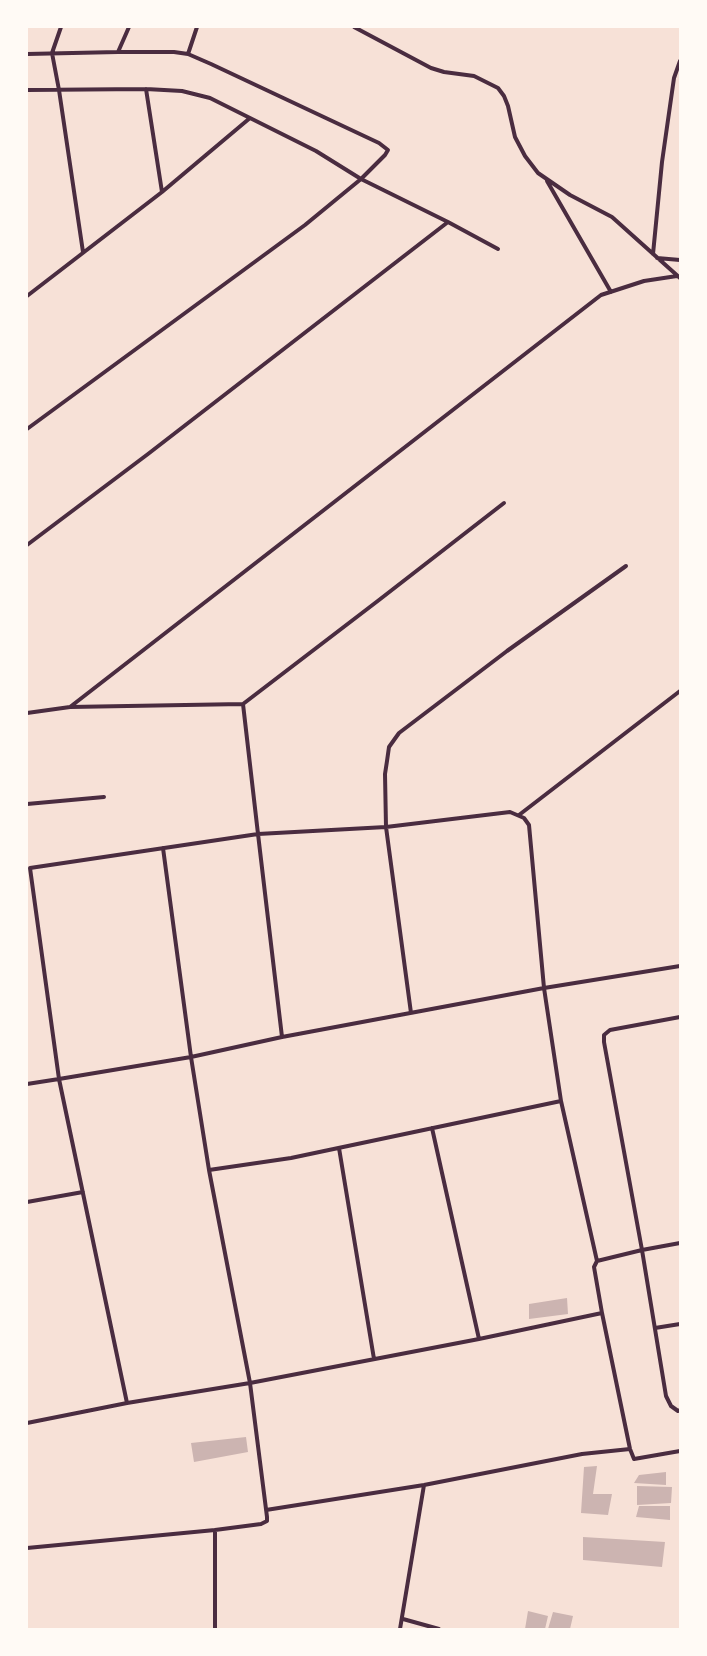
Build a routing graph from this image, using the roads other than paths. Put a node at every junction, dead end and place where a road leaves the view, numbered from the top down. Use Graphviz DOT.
graph roads {
  1 [pos="61,27"];
  2 [pos="129,27"];
  3 [pos="197,27"];
  4 [pos="354,27"];
  5 [pos="118,52"];
  6 [pos="52,53"];
  7 [pos="27,54"];
  8 [pos="188,54"];
  9 [pos="680,61"];
  10 [pos="146,89"];
  11 [pos="27,90"];
  12 [pos="60,90"];
  13 [pos="250,118"];
  14 [pos="360,180"];
  15 [pos="546,180"];
  16 [pos="162,192"];
  17 [pos="448,222"];
  18 [pos="498,249"];
  19 [pos="83,252"];
  20 [pos="653,254"];
  21 [pos="657,258"];
  22 [pos="680,260"];
  23 [pos="679,277"];
  24 [pos="611,292"];
  25 [pos="27,296"];
  26 [pos="27,429"];
  27 [pos="504,503"];
  28 [pos="27,545"];
  29 [pos="626,566"];
  30 [pos="680,691"];
  31 [pos="243,704"];
  32 [pos="70,707"];
  33 [pos="27,713"];
  34 [pos="104,797"];
  35 [pos="27,804"];
  36 [pos="519,815"];
  37 [pos="386,827"];
  38 [pos="258,834"];
  39 [pos="163,848"];
  40 [pos="680,966"];
  41 [pos="544,988"];
  42 [pos="411,1013"];
  43 [pos="680,1017"];
  44 [pos="282,1037"];
  45 [pos="191,1057"];
  46 [pos="58,1078"];
  47 [pos="27,1084"];
  48 [pos="560,1101"];
  49 [pos="432,1128"];
  50 [pos="339,1148"];
  51 [pos="209,1170"];
  52 [pos="83,1192"];
  53 [pos="27,1202"];
  54 [pos="680,1243"];
  55 [pos="642,1250"];
  56 [pos="597,1261"];
  57 [pos="602,1313"];
  58 [pos="680,1324"];
  59 [pos="655,1328"];
  60 [pos="479,1339"];
  61 [pos="374,1359"];
  62 [pos="250,1384"];
  63 [pos="126,1403"];
  64 [pos="680,1410"];
  65 [pos="27,1422"];
  66 [pos="630,1449"];
  67 [pos="680,1451"];
  68 [pos="424,1485"];
  69 [pos="266,1510"];
  70 [pos="215,1530"];
  71 [pos="27,1548"];
  72 [pos="403,1619"];
  73 [pos="215,1629"];
  74 [pos="400,1629"];
  75 [pos="439,1629"];
  1 -- 6 [label="street"];
  2 -- 5 [label="street"];
  3 -- 8 [label="street"];
  4 -- 15 [label="street"];
  5 -- 6 [label="street"];
  5 -- 8 [label="street"];
  6 -- 7 [label="street"];
  6 -- 12 [label="street"];
  8 -- 14 [label="street"];
  9 -- 20 [label="street"];
  10 -- 12 [label="street"];
  10 -- 13 [label="street"];
  10 -- 16 [label="street"];
  11 -- 12 [label="street"];
  12 -- 19 [label="street"];
  13 -- 14 [label="street"];
  13 -- 16 [label="street"];
  14 -- 17 [label="street"];
  14 -- 26 [label="street"];
  15 -- 20 [label="street"];
  15 -- 24 [label="street"];
  16 -- 19 [label="street"];
  17 -- 18 [label="street"];
  17 -- 28 [label="street"];
  19 -- 25 [label="street"];
  20 -- 21 [label="street"];
  21 -- 22 [label="street"];
  21 -- 23 [label="street"];
  23 -- 24 [label="street"];
  24 -- 32 [label="street"];
  27 -- 31 [label="street"];
  29 -- 37 [label="street"];
  30 -- 36 [label="street"];
  31 -- 32 [label="street"];
  31 -- 38 [label="street"];
  32 -- 33 [label="street"];
  34 -- 35 [label="street"];
  36 -- 37 [label="street"];
  36 -- 41 [label="street"];
  37 -- 38 [label="street"];
  37 -- 42 [label="street"];
  38 -- 39 [label="street"];
  38 -- 44 [label="street"];
  39 -- 45 [label="street"];
  39 -- 46 [label="street"];
  40 -- 41 [label="street"];
  41 -- 42 [label="street"];
  41 -- 48 [label="street"];
  42 -- 44 [label="street"];
  43 -- 55 [label="street"];
  44 -- 45 [label="street"];
  45 -- 46 [label="street"];
  45 -- 51 [label="street"];
  46 -- 47 [label="street"];
  46 -- 52 [label="street"];
  48 -- 49 [label="street"];
  48 -- 56 [label="street"];
  49 -- 50 [label="street"];
  49 -- 60 [label="street"];
  50 -- 51 [label="street"];
  50 -- 61 [label="street"];
  51 -- 62 [label="street"];
  52 -- 53 [label="street"];
  52 -- 63 [label="street"];
  54 -- 55 [label="street"];
  55 -- 56 [label="street"];
  55 -- 59 [label="street"];
  56 -- 57 [label="street"];
  57 -- 60 [label="street"];
  57 -- 66 [label="street"];
  58 -- 59 [label="street"];
  59 -- 64 [label="street"];
  60 -- 61 [label="street"];
  61 -- 62 [label="street"];
  62 -- 63 [label="street"];
  62 -- 69 [label="street"];
  63 -- 65 [label="street"];
  66 -- 67 [label="street"];
  66 -- 68 [label="street"];
  68 -- 69 [label="street"];
  68 -- 72 [label="street"];
  69 -- 70 [label="street"];
  70 -- 71 [label="street"];
  70 -- 73 [label="street"];
  72 -- 74 [label="street"];
  72 -- 75 [label="street"];
}
